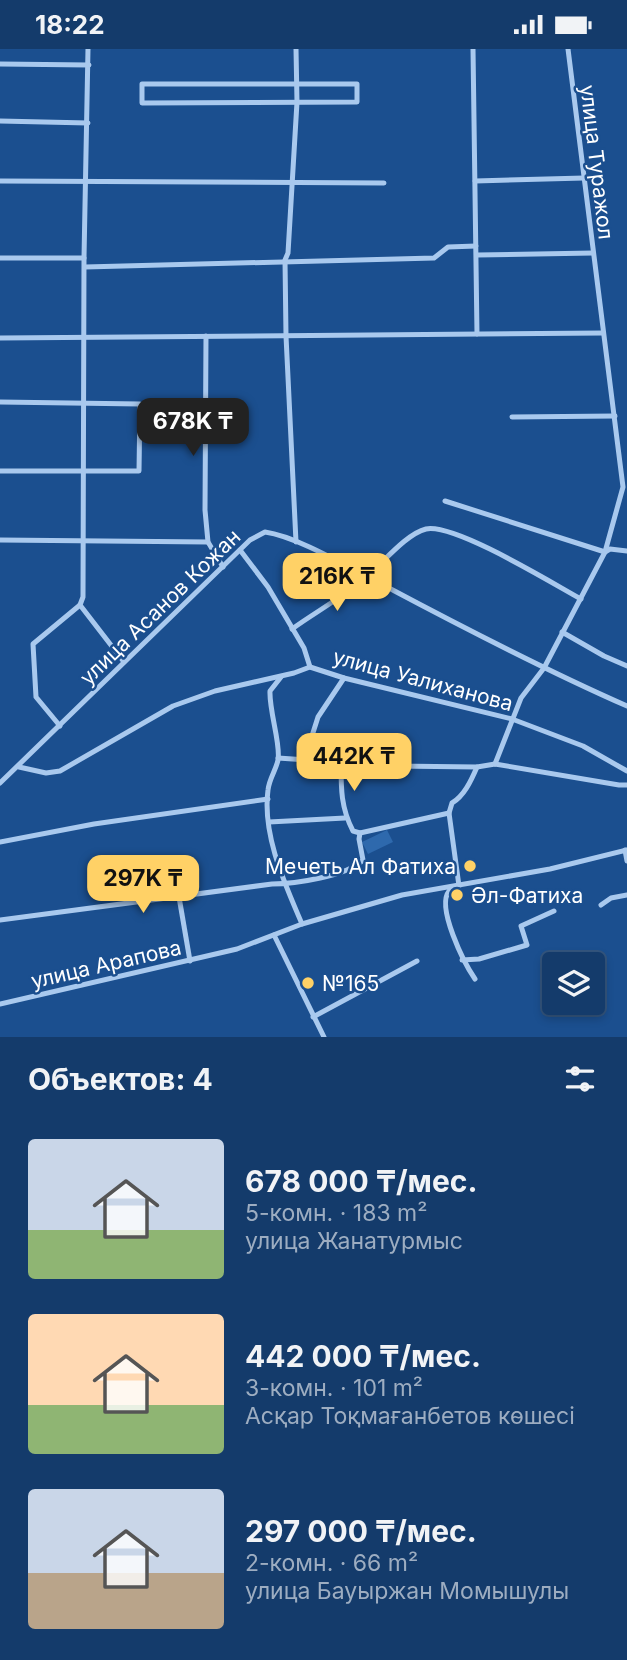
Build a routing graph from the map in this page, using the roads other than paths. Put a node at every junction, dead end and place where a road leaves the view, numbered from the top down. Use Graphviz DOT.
graph roads {
  1 [pos="88,49"];
  2 [pos="296,49"];
  3 [pos="473,49"];
  4 [pos="568,49"];
  5 [pos="0,64"];
  6 [pos="89,65"];
  7 [pos="297,84"];
  8 [pos="297,102"];
  9 [pos="0,121"];
  10 [pos="88,123"];
  11 [pos="584,178"];
  12 [pos="0,181"];
  13 [pos="85,181"];
  14 [pos="292,181"];
  15 [pos="475,181"];
  16 [pos="384,183"];
  17 [pos="476,246"];
  18 [pos="593,253"];
  19 [pos="477,255"];
  20 [pos="0,258"];
  21 [pos="84,258"];
  22 [pos="285,260"];
  23 [pos="85,267"];
  24 [pos="603,333"];
  25 [pos="477,334"];
  26 [pos="206,336"];
  27 [pos="286,336"];
  28 [pos="84,337"];
  29 [pos="0,338"];
  30 [pos="0,402"];
  31 [pos="83,403"];
  32 [pos="615,416"];
  33 [pos="512,417"];
  34 [pos="0,471"];
  35 [pos="83,472"];
  36 [pos="445,501"];
  37 [pos="0,540"];
  38 [pos="83,540"];
  39 [pos="208,542"];
  40 [pos="296,542"];
  41 [pos="240,551"];
  42 [pos="627,551"];
  43 [pos="605,552"];
  44 [pos="223,567"];
  45 [pos="366,577"];
  46 [pos="582,599"];
  47 [pos="80,605"];
  48 [pos="292,629"];
  49 [pos="562,632"];
  50 [pos="124,662"];
  51 [pos="627,666"];
  52 [pos="310,667"];
  53 [pos="544,668"];
  54 [pos="282,676"];
  55 [pos="344,678"];
  56 [pos="627,706"];
  57 [pos="512,719"];
  58 [pos="60,726"];
  59 [pos="278,758"];
  60 [pos="304,761"];
  61 [pos="341,764"];
  62 [pos="495,764"];
  63 [pos="477,767"];
  64 [pos="16,768"];
  65 [pos="627,771"];
  66 [pos="0,783"];
  67 [pos="627,785"];
  68 [pos="268,799"];
  69 [pos="449,813"];
  70 [pos="345,818"];
  71 [pos="269,822"];
  72 [pos="360,833"];
  73 [pos="0,842"];
  74 [pos="626,850"];
  75 [pos="627,861"];
  76 [pos="285,884"];
  77 [pos="459,886"];
  78 [pos="627,895"];
  79 [pos="179,897"];
  80 [pos="601,905"];
  81 [pos="554,911"];
  82 [pos="0,920"];
  83 [pos="302,924"];
  84 [pos="274,935"];
  85 [pos="462,960"];
  86 [pos="190,961"];
  87 [pos="417,961"];
  88 [pos="475,979"];
  89 [pos="0,1004"];
  90 [pos="313,1017"];
  91 [pos="324,1037"];
  1 -- 6 [label="street"];
  2 -- 7 [label="street"];
  3 -- 15 [label="street"];
  4 -- 11 [label="street, улица Туражол"];
  5 -- 6 [label="street"];
  6 -- 10 [label="street"];
  7 -- 8 [label="street"];
  7 -- 8 [label="street"];
  7 -- 8 [label="street"];
  8 -- 14 [label="street"];
  9 -- 10 [label="street"];
  10 -- 13 [label="street"];
  11 -- 15 [label="street"];
  11 -- 18 [label="street, улица Туражол"];
  12 -- 13 [label="street"];
  13 -- 14 [label="street"];
  13 -- 21 [label="street"];
  14 -- 16 [label="street"];
  14 -- 22 [label="street"];
  15 -- 17 [label="street"];
  17 -- 19 [label="street"];
  17 -- 22 [label="street"];
  18 -- 19 [label="street"];
  18 -- 24 [label="street, улица Туражол"];
  19 -- 25 [label="street"];
  20 -- 21 [label="street"];
  21 -- 23 [label="street"];
  22 -- 23 [label="street"];
  22 -- 27 [label="street"];
  23 -- 28 [label="street"];
  24 -- 25 [label="street"];
  24 -- 32 [label="street, улица Туражол"];
  25 -- 27 [label="street"];
  26 -- 27 [label="street"];
  26 -- 28 [label="street"];
  26 -- 39 [label="street"];
  27 -- 40 [label="street"];
  28 -- 29 [label="street"];
  28 -- 31 [label="street"];
  30 -- 31 [label="street"];
  31 -- 35 [label="street"];
  31 -- 35 [label="street"];
  32 -- 33 [label="street"];
  32 -- 43 [label="street, улица Туражол"];
  34 -- 35 [label="street"];
  35 -- 38 [label="street"];
  36 -- 43 [label="street"];
  37 -- 38 [label="street"];
  38 -- 39 [label="street"];
  38 -- 47 [label="street"];
  39 -- 44 [label="street"];
  40 -- 41 [label="street, улица Асанов Кожан"];
  40 -- 45 [label="street, улица Асанов Кожан"];
  41 -- 44 [label="street, улица Асанов Кожан"];
  41 -- 48 [label="street"];
  42 -- 43 [label="street"];
  43 -- 46 [label="street"];
  44 -- 50 [label="street, улица Асанов Кожан"];
  45 -- 46 [label="street"];
  45 -- 48 [label="street"];
  45 -- 53 [label="street, улица Асанов Кожан"];
  46 -- 49 [label="street"];
  47 -- 50 [label="street"];
  47 -- 58 [label="street"];
  48 -- 52 [label="street"];
  49 -- 51 [label="street"];
  49 -- 53 [label="street"];
  50 -- 58 [label="street, улица Асанов Кожан"];
  52 -- 54 [label="street, улица Уалиханова"];
  52 -- 55 [label="street, улица Уалиханова"];
  53 -- 56 [label="street, улица Асанов Кожан"];
  53 -- 57 [label="street"];
  54 -- 59 [label="street"];
  54 -- 64 [label="street, улица Уалиханова"];
  55 -- 57 [label="street, улица Уалиханова"];
  55 -- 60 [label="street"];
  57 -- 62 [label="street"];
  57 -- 65 [label="street, улица Уалиханова"];
  58 -- 64 [label="street, улица Асанов Кожан"];
  59 -- 60 [label="street"];
  59 -- 68 [label="street"];
  60 -- 61 [label="street"];
  61 -- 63 [label="street"];
  61 -- 70 [label="street"];
  62 -- 63 [label="street"];
  62 -- 67 [label="street"];
  63 -- 69 [label="street"];
  64 -- 66 [label="street, улица Асанов Кожан"];
  68 -- 71 [label="street"];
  68 -- 73 [label="street"];
  69 -- 72 [label="street"];
  69 -- 77 [label="street"];
  70 -- 71 [label="street"];
  70 -- 72 [label="street"];
  71 -- 76 [label="street"];
  72 -- 76 [label="street"];
  74 -- 75 [label="street, улица Арапова"];
  74 -- 77 [label="street, улица Арапова"];
  76 -- 79 [label="street"];
  76 -- 83 [label="street"];
  77 -- 83 [label="street, улица Арапова"];
  77 -- 85 [label="street"];
  78 -- 80 [label="street"];
  79 -- 82 [label="street"];
  79 -- 86 [label="street"];
  81 -- 85 [label="street"];
  83 -- 84 [label="street, улица Арапова"];
  84 -- 86 [label="street, улица Арапова"];
  84 -- 90 [label="street"];
  85 -- 88 [label="street"];
  86 -- 89 [label="street, улица Арапова"];
  87 -- 90 [label="street"];
  90 -- 91 [label="street"];
}
